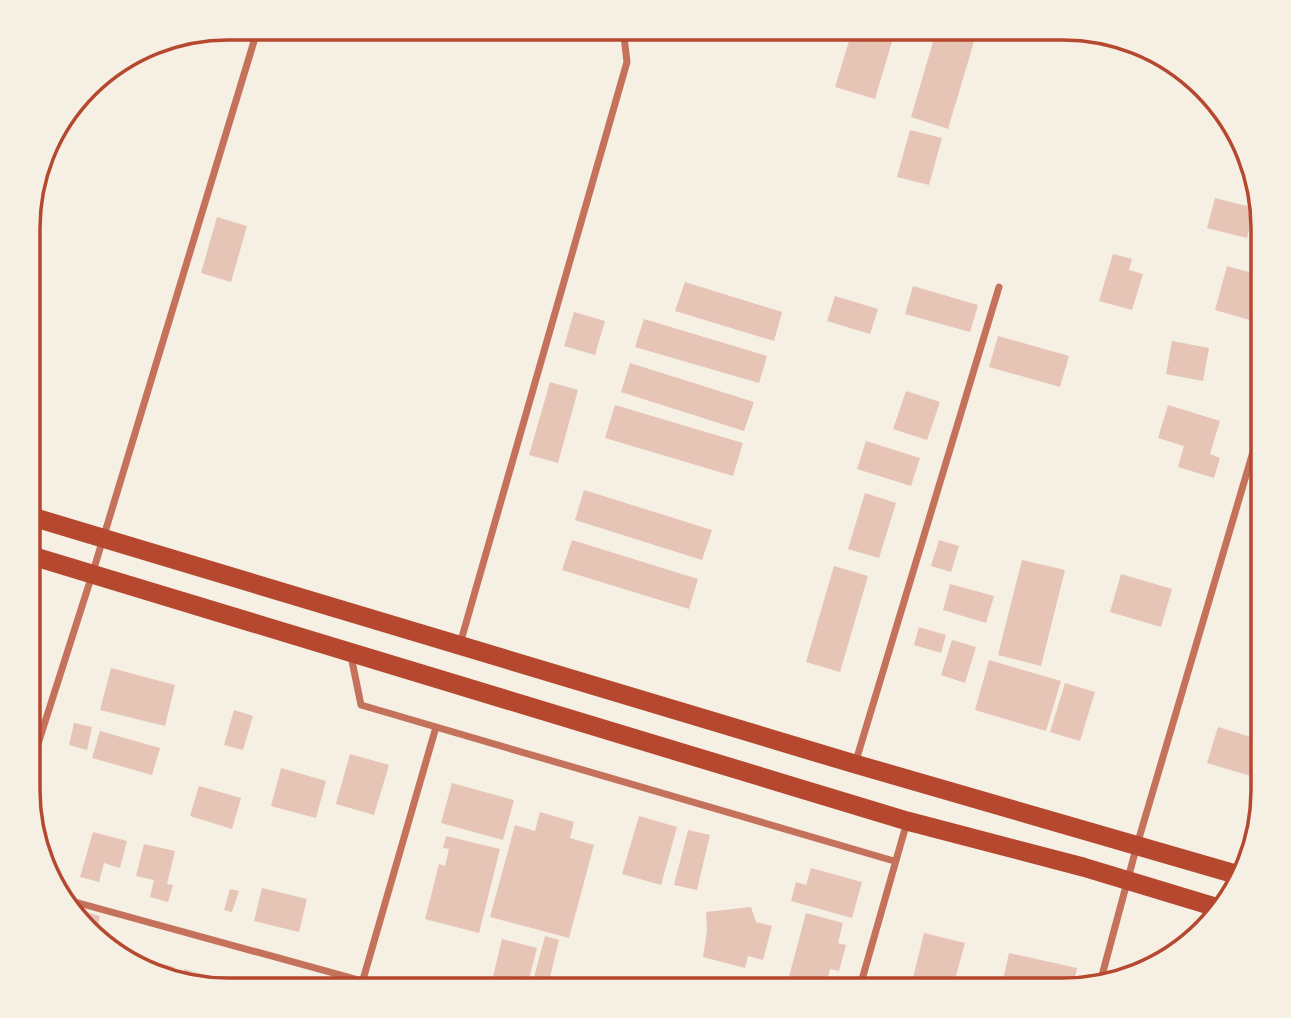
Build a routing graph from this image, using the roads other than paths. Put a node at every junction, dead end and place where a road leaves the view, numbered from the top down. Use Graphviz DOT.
graph roads {
  1 [pos="254,41"];
  2 [pos="625,41"];
  3 [pos="999,288"];
  4 [pos="1251,460"];
  5 [pos="41,519"];
  6 [pos="103,538"];
  7 [pos="41,559"];
  8 [pos="92,575"];
  9 [pos="460,646"];
  10 [pos="351,655"];
  11 [pos="436,727"];
  12 [pos="41,735"];
  13 [pos="855,764"];
  14 [pos="907,821"];
  15 [pos="1137,845"];
  16 [pos="894,861"];
  17 [pos="1231,873"];
  18 [pos="1128,881"];
  19 [pos="78,903"];
  20 [pos="1211,906"];
  21 [pos="1103,973"];
  22 [pos="334,977"];
  23 [pos="363,977"];
  24 [pos="862,978"];
  1 -- 6 [label="street"];
  2 -- 9 [label="street"];
  3 -- 13 [label="street"];
  4 -- 15 [label="street"];
  5 -- 6 [label="highway"];
  6 -- 8 [label="street"];
  6 -- 9 [label="highway"];
  7 -- 8 [label="highway"];
  8 -- 10 [label="highway"];
  8 -- 12 [label="street"];
  9 -- 13 [label="highway"];
  10 -- 11 [label="street"];
  10 -- 14 [label="highway"];
  11 -- 16 [label="street"];
  11 -- 23 [label="street"];
  13 -- 15 [label="highway"];
  14 -- 16 [label="street"];
  14 -- 18 [label="highway"];
  15 -- 17 [label="highway"];
  15 -- 18 [label="street"];
  16 -- 24 [label="street"];
  18 -- 20 [label="highway"];
  18 -- 21 [label="street"];
  19 -- 22 [label="street"];
}
